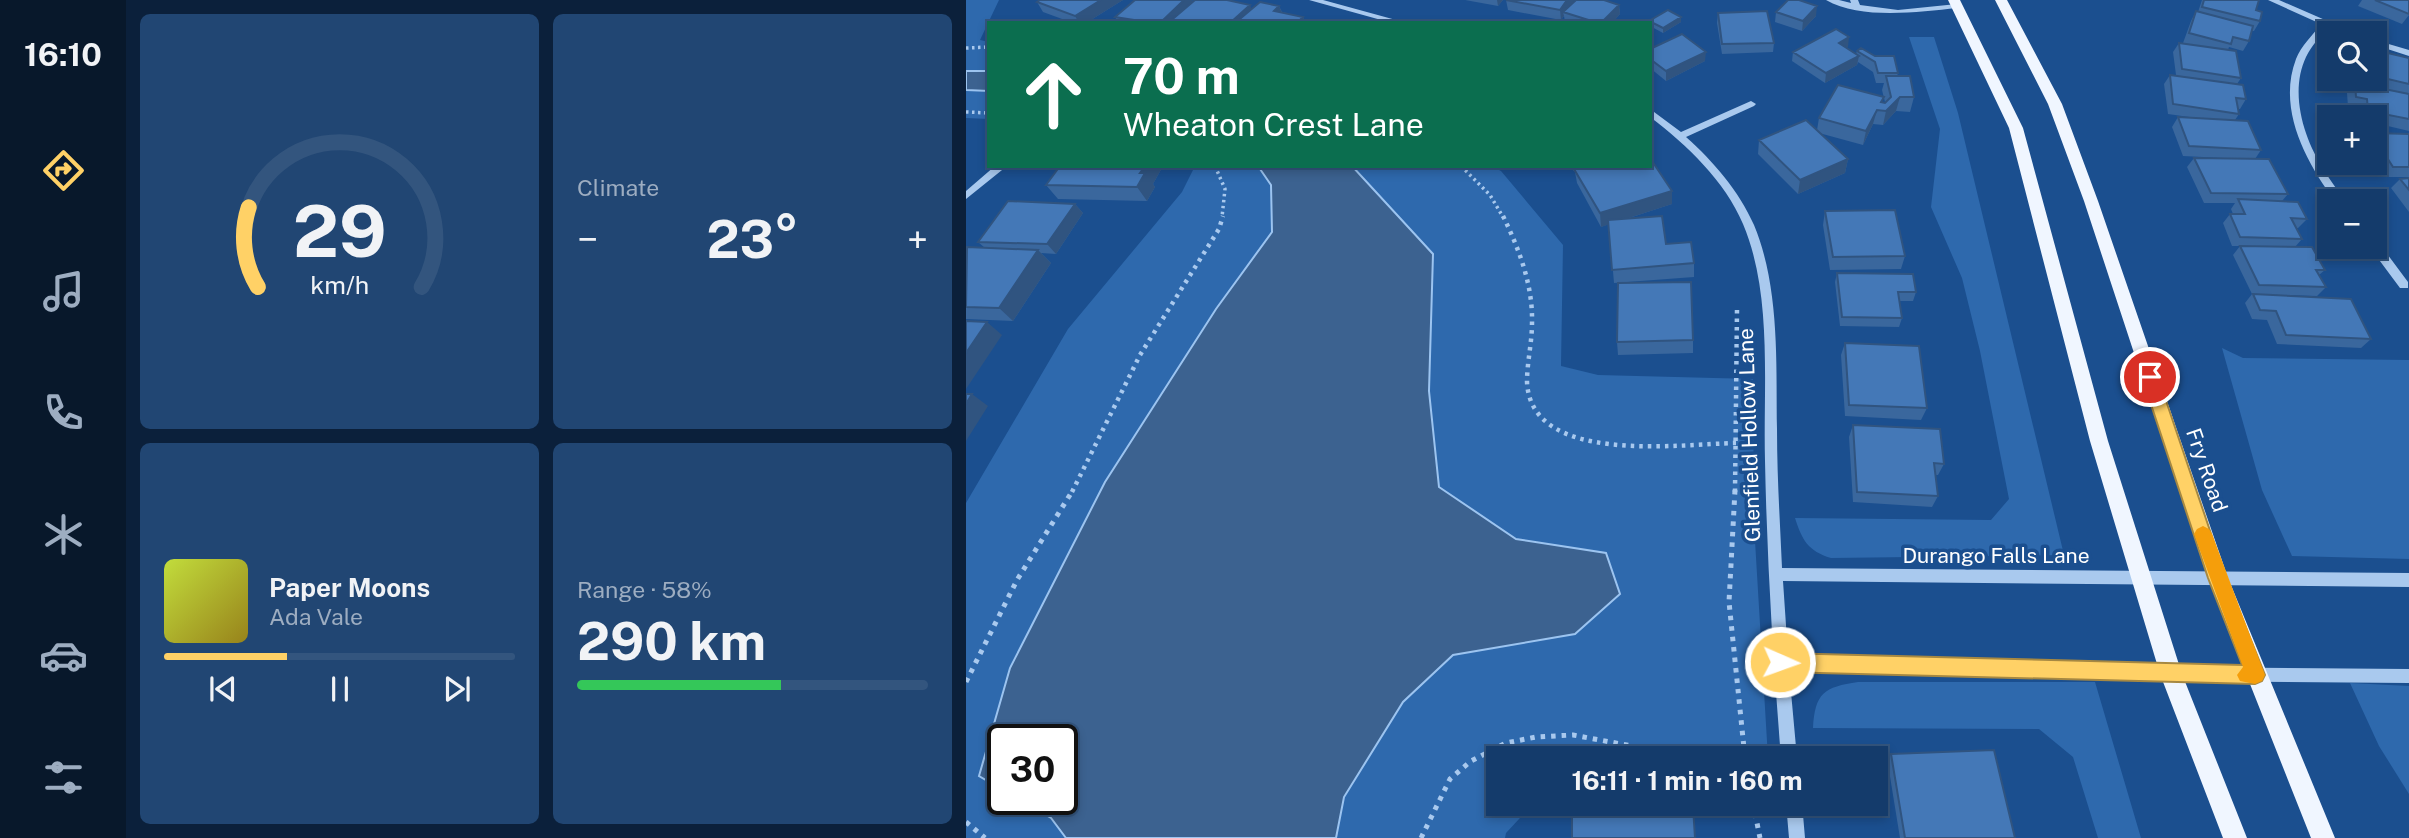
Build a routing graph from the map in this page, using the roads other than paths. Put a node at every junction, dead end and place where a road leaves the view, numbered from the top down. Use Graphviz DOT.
graph roads {
  1 [pos="1313,0"];
  2 [pos="1830,0"];
  3 [pos="2001,0"];
  4 [pos="2272,0"];
  5 [pos="1855,3"];
  6 [pos="1956,3"];
  7 [pos="1395,21"];
  8 [pos="2318,21"];
  9 [pos="2317,36"];
  10 [pos="2387,46"];
  11 [pos="2409,54"];
  12 [pos="1751,104"];
  13 [pos="1652,113"];
  14 [pos="1682,135"];
  15 [pos="1000,168"];
  16 [pos="2330,189"];
  17 [pos="966,196"];
  18 [pos="2385,259"];
  19 [pos="2404,285"];
  20 [pos="1775,575"];
  21 [pos="2141,577"];
  22 [pos="2217,578"];
  23 [pos="2409,580"];
  24 [pos="1780,662"];
  25 [pos="2171,674"];
  26 [pos="2255,675"];
  27 [pos="2409,676"];
  28 [pos="1788,746"];
  29 [pos="1795,816"];
  30 [pos="1797,838"];
  31 [pos="2235,838"];
  32 [pos="2323,838"];
  1 -- 7 [label="street"];
  2 -- 5 [label="street"];
  3 -- 22 [label="main road, Fry Road"];
  4 -- 8 [label="street"];
  5 -- 6 [label="street"];
  6 -- 21 [label="main road"];
  9 -- 16 [label="street"];
  10 -- 11 [label="street"];
  12 -- 14 [label="street"];
  13 -- 14 [label="street, Glenfield Hollow Lane"];
  14 -- 20 [label="street, Glenfield Hollow Lane"];
  15 -- 17 [label="street"];
  18 -- 19 [label="street"];
  20 -- 21 [label="street, Durango Falls Lane"];
  20 -- 24 [label="street, Glenfield Hollow Lane"];
  21 -- 22 [label="street, Durango Falls Lane"];
  21 -- 25 [label="main road"];
  22 -- 23 [label="street, Durango Falls Lane"];
  22 -- 26 [label="main road, Fry Road"];
  24 -- 25 [label="street"];
  24 -- 28 [label="street, Glenfield Hollow Lane"];
  25 -- 26 [label="street"];
  25 -- 31 [label="main road"];
  26 -- 27 [label="street"];
  26 -- 32 [label="main road, Fry Road"];
  29 -- 30 [label="street"];
}
